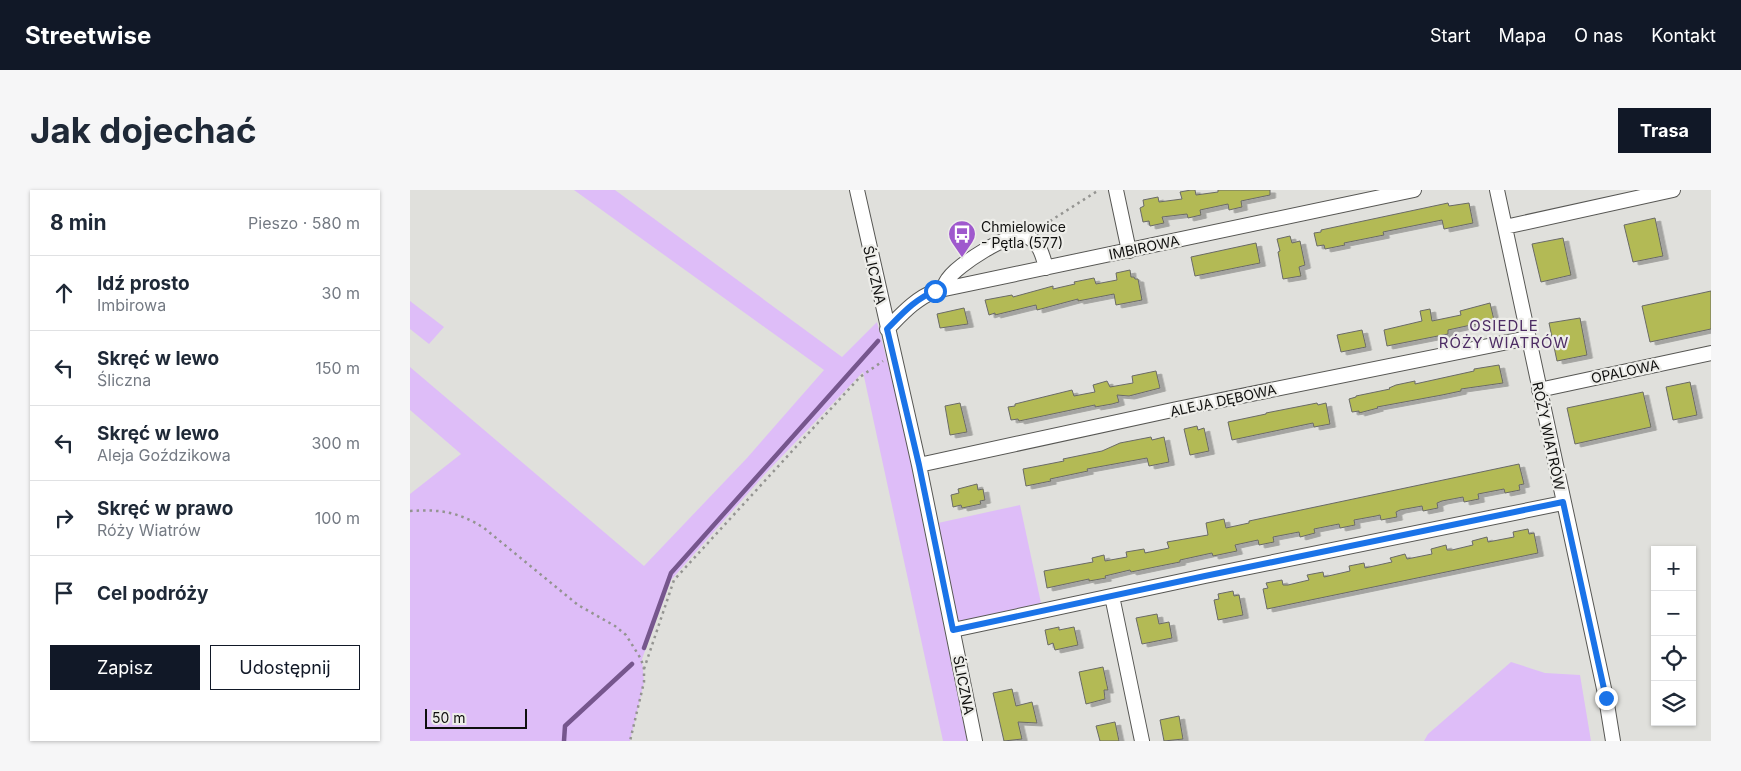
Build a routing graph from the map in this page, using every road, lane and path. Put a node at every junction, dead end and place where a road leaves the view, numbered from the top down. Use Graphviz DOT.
graph roads {
  1 [pos="857,190"];
  2 [pos="1099,190"];
  3 [pos="1116,190"];
  4 [pos="1414,190"];
  5 [pos="1497,190"];
  6 [pos="1673,190"];
  7 [pos="1505,227"];
  8 [pos="1025,236"];
  9 [pos="1129,250"];
  10 [pos="1046,268"];
  11 [pos="942,289"];
  12 [pos="887,329"];
  13 [pos="1528,338"];
  14 [pos="1711,353"];
  15 [pos="893,356"];
  16 [pos="1539,390"];
  17 [pos="919,465"];
  18 [pos="1563,502"];
  19 [pos="410,510"];
  20 [pos="1112,596"];
  21 [pos="953,630"];
  22 [pos="644,669"];
  23 [pos="630,741"];
  24 [pos="975,741"];
  25 [pos="1142,741"];
  26 [pos="1613,741"];
  1 -- 12 [label="street, ŚLICZNA"];
  2 -- 8 [label="path"];
  3 -- 9 [label="street"];
  4 -- 9 [label="street, IMBIROWA"];
  5 -- 7 [label="street, RÓŻY WIATRÓW"];
  6 -- 7 [label="street"];
  7 -- 13 [label="street, RÓŻY WIATRÓW"];
  8 -- 10 [label="street"];
  8 -- 11 [label="street"];
  9 -- 10 [label="street, IMBIROWA"];
  10 -- 11 [label="street, IMBIROWA"];
  11 -- 12 [label="street, IMBIROWA"];
  12 -- 15 [label="street, ŚLICZNA"];
  13 -- 16 [label="street, RÓŻY WIATRÓW"];
  13 -- 17 [label="street, ALEJA DĘBOWA"];
  14 -- 16 [label="street, OPALOWA"];
  15 -- 17 [label="street, ŚLICZNA"];
  15 -- 22 [label="path"];
  16 -- 18 [label="street, RÓŻY WIATRÓW"];
  17 -- 21 [label="street, ŚLICZNA"];
  18 -- 20 [label="street"];
  18 -- 26 [label="street, RÓŻY WIATRÓW"];
  19 -- 22 [label="path"];
  20 -- 21 [label="street"];
  20 -- 25 [label="street"];
  21 -- 24 [label="street, ŚLICZNA"];
  22 -- 23 [label="path"];
}
